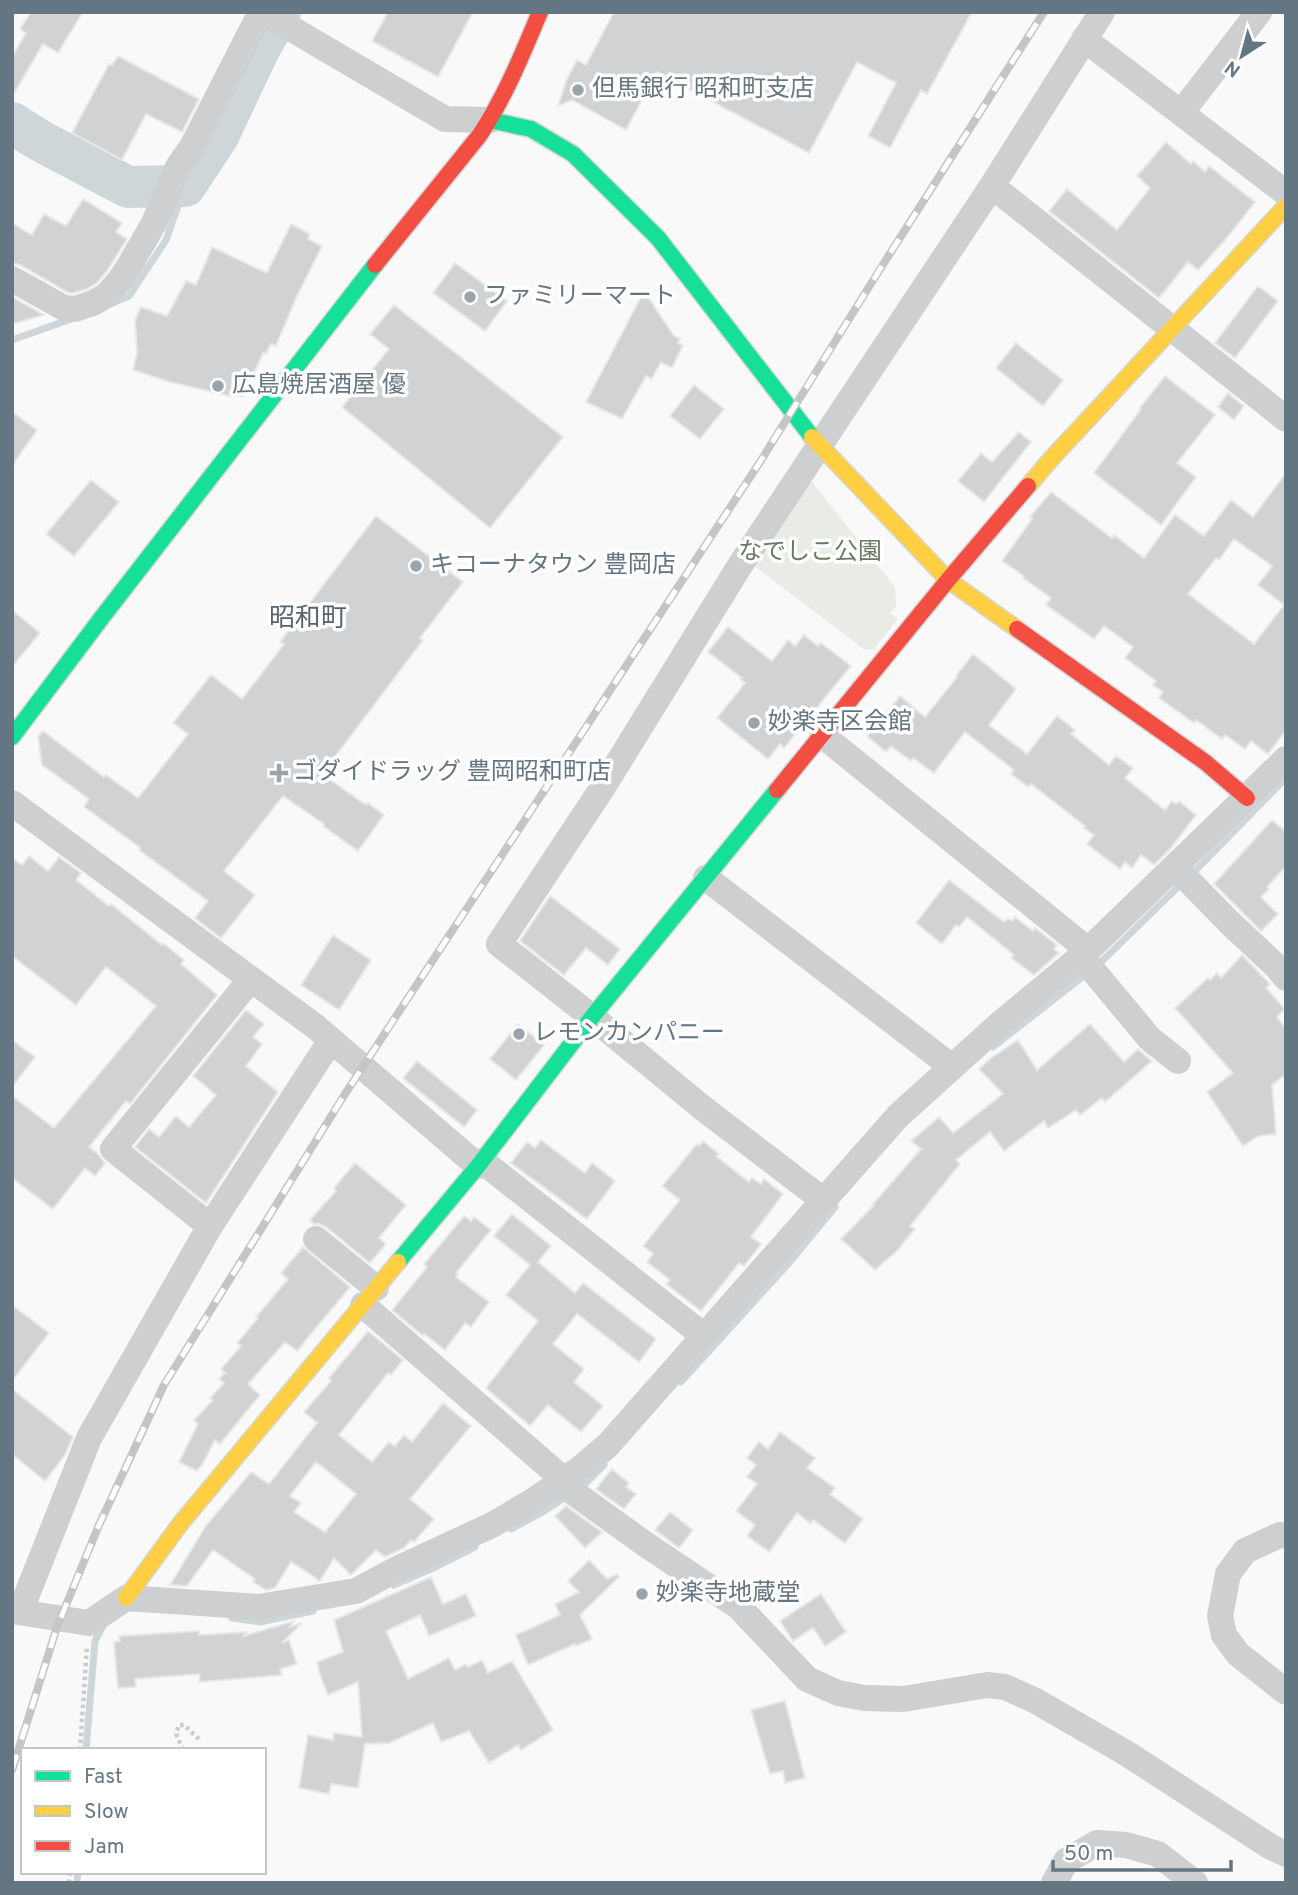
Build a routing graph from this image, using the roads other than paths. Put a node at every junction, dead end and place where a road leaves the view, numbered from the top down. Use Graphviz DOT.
graph roads {
  1 [pos="540,12"];
  2 [pos="1101,12"];
  3 [pos="1259,12"];
  4 [pos="264,13"];
  5 [pos="1084,39"];
  6 [pos="1181,113"];
  7 [pos="490,120"];
  8 [pos="992,186"];
  9 [pos="1286,192"];
  10 [pos="1286,206"];
  11 [pos="12,279"];
  12 [pos="1172,328"];
  13 [pos="1286,419"];
  14 [pos="819,446"];
  15 [pos="948,580"];
  16 [pos="822,735"];
  17 [pos="12,737"];
  18 [pos="1286,759"];
  19 [pos="1247,798"];
  20 [pos="12,803"];
  21 [pos="1175,867"];
  22 [pos="706,878"];
  23 [pos="1085,953"];
  24 [pos="1286,978"];
  25 [pos="251,979"];
  26 [pos="592,1017"];
  27 [pos="331,1040"];
  28 [pos="1178,1061"];
  29 [pos="952,1067"];
  30 [pos="480,1164"];
  31 [pos="823,1200"];
  32 [pos="210,1226"];
  33 [pos="316,1239"];
  34 [pos="370,1296"];
  35 [pos="704,1336"];
  36 [pos="561,1481"];
  37 [pos="1286,1535"];
  38 [pos="126,1598"];
  39 [pos="16,1611"];
  40 [pos="1286,1692"];
  41 [pos="1286,1854"];
  42 [pos="1054,1883"];
  43 [pos="1195,1883"];
  1 -- 7 [label="street"];
  2 -- 5 [label="street"];
  3 -- 6 [label="street"];
  4 -- 7 [label="street"];
  4 -- 11 [label="street"];
  5 -- 6 [label="street"];
  5 -- 8 [label="street"];
  6 -- 9 [label="street"];
  7 -- 14 [label="street"];
  7 -- 17 [label="street"];
  8 -- 12 [label="street"];
  8 -- 14 [label="street"];
  10 -- 12 [label="street"];
  12 -- 13 [label="street"];
  12 -- 15 [label="street"];
  14 -- 15 [label="street"];
  14 -- 26 [label="street"];
  15 -- 16 [label="street"];
  15 -- 19 [label="street"];
  16 -- 22 [label="street"];
  16 -- 23 [label="street"];
  18 -- 19 [label="street"];
  19 -- 21 [label="street"];
  20 -- 25 [label="street"];
  21 -- 23 [label="street"];
  21 -- 24 [label="street"];
  22 -- 26 [label="street"];
  22 -- 29 [label="street"];
  23 -- 28 [label="street"];
  23 -- 29 [label="street"];
  25 -- 27 [label="street"];
  25 -- 32 [label="street"];
  26 -- 30 [label="street"];
  26 -- 31 [label="street"];
  27 -- 30 [label="street"];
  27 -- 32 [label="street"];
  29 -- 31 [label="street"];
  30 -- 34 [label="street"];
  30 -- 35 [label="street"];
  31 -- 35 [label="street"];
  32 -- 39 [label="street"];
  33 -- 34 [label="street"];
  34 -- 36 [label="street"];
  34 -- 38 [label="street"];
  35 -- 36 [label="street"];
  36 -- 38 [label="street"];
  36 -- 41 [label="street"];
  37 -- 40 [label="street"];
  38 -- 39 [label="street"];
  42 -- 43 [label="street"];
}
